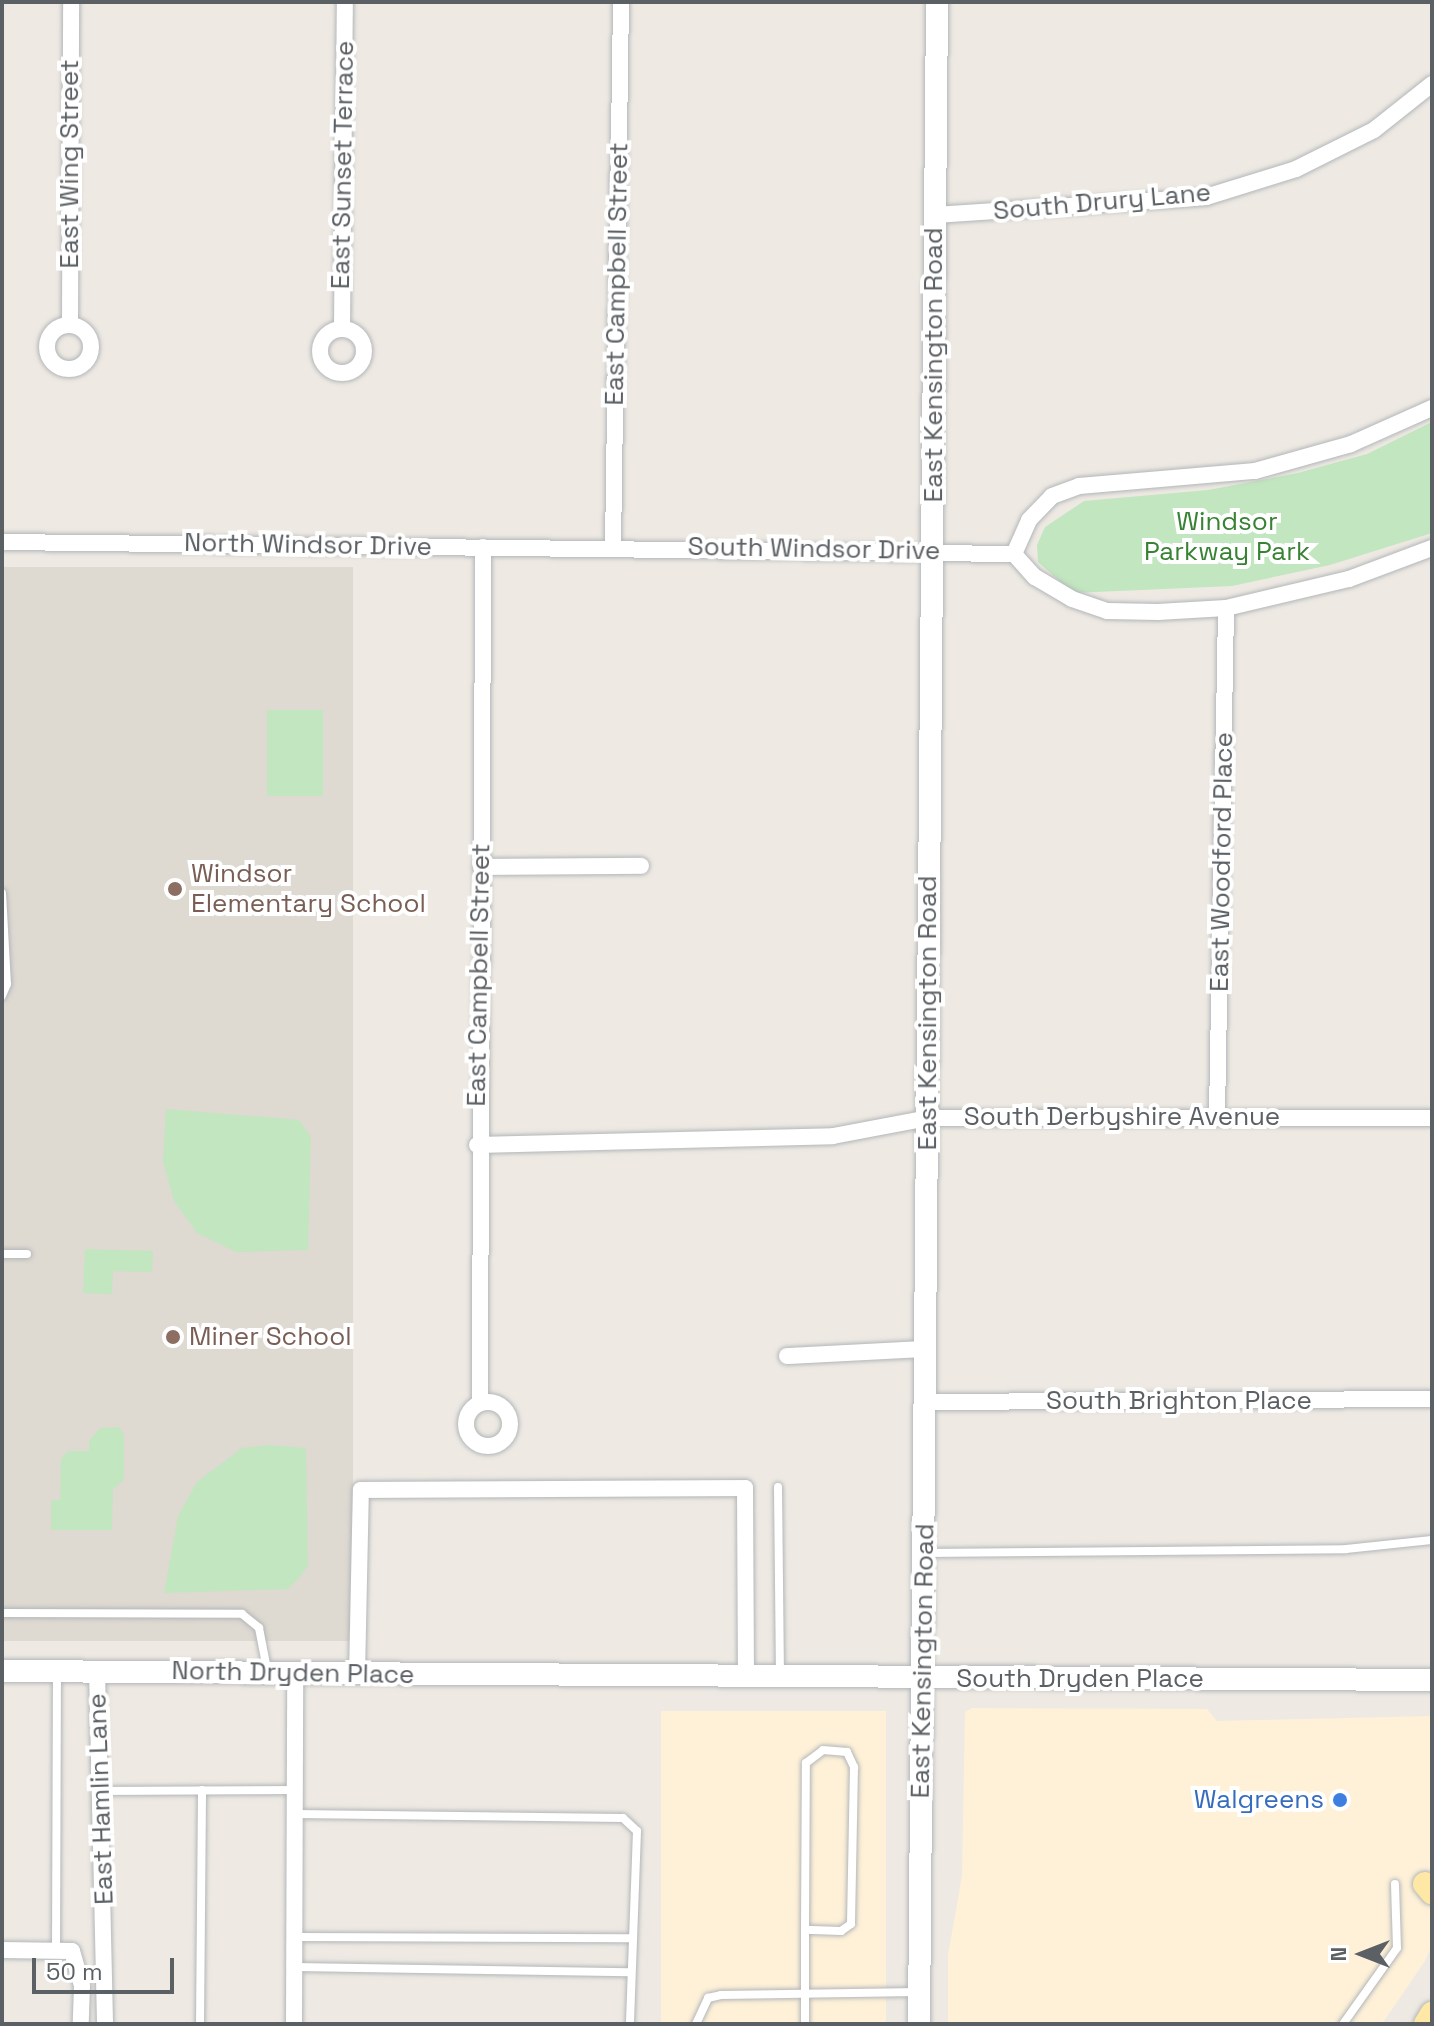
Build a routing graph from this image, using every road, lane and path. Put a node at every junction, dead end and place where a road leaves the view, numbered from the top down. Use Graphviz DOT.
graph roads {
  1 [pos="71,2"];
  2 [pos="345,2"];
  3 [pos="621,2"];
  4 [pos="937,2"];
  5 [pos="1432,84"];
  6 [pos="935,215"];
  7 [pos="70,325"];
  8 [pos="342,328"];
  9 [pos="1432,408"];
  10 [pos="2,542"];
  11 [pos="483,547"];
  12 [pos="613,547"];
  13 [pos="1432,548"];
  14 [pos="932,551"];
  15 [pos="1014,554"];
  16 [pos="1226,608"];
  17 [pos="641,866"];
  18 [pos="481,867"];
  19 [pos="2,893"];
  20 [pos="2,996"];
  21 [pos="1217,1115"];
  22 [pos="928,1118"];
  23 [pos="1432,1118"];
  24 [pos="477,1145"];
  25 [pos="2,1254"];
  26 [pos="27,1254"];
  27 [pos="925,1349"];
  28 [pos="787,1356"];
  29 [pos="1432,1399"];
  30 [pos="925,1402"];
  31 [pos="480,1403"];
  32 [pos="778,1487"];
  33 [pos="1432,1540"];
  34 [pos="924,1553"];
  35 [pos="2,1613"];
  36 [pos="97,1670"];
  37 [pos="2,1671"];
  38 [pos="57,1671"];
  39 [pos="268,1674"];
  40 [pos="295,1675"];
  41 [pos="357,1675"];
  42 [pos="585,1676"];
  43 [pos="746,1676"];
  44 [pos="780,1676"];
  45 [pos="922,1678"];
  46 [pos="1432,1680"];
  47 [pos="202,1790"];
  48 [pos="295,1790"];
  49 [pos="100,1791"];
  50 [pos="295,1814"];
  51 [pos="1395,1884"];
  52 [pos="1432,1884"];
  53 [pos="1432,1892"];
  54 [pos="805,1930"];
  55 [pos="295,1937"];
  56 [pos="629,1938"];
  57 [pos="2,1950"];
  58 [pos="64,1950"];
  59 [pos="295,1967"];
  60 [pos="629,1972"];
  61 [pos="919,1992"];
  62 [pos="805,1994"];
  63 [pos="1432,2014"];
  64 [pos="81,2024"];
  65 [pos="105,2024"];
  66 [pos="200,2024"];
  67 [pos="294,2024"];
  68 [pos="630,2024"];
  69 [pos="696,2024"];
  70 [pos="805,2024"];
  71 [pos="919,2024"];
  72 [pos="1343,2024"];
  73 [pos="1426,2024"];
  1 -- 7 [label="street, East Wing Street"];
  2 -- 8 [label="street, East Sunset Terrace"];
  3 -- 12 [label="street, East Campbell Street"];
  4 -- 6 [label="main road, East Kensington Road"];
  5 -- 6 [label="street, South Drury Lane"];
  6 -- 14 [label="main road, East Kensington Road"];
  9 -- 15 [label="street"];
  10 -- 11 [label="street, North Windsor Drive"];
  11 -- 12 [label="street, North Windsor Drive"];
  11 -- 18 [label="street, East Campbell Street"];
  12 -- 14 [label="street, South Windsor Drive"];
  13 -- 16 [label="street"];
  14 -- 15 [label="street, South Windsor Drive"];
  14 -- 22 [label="main road, East Kensington Road"];
  15 -- 16 [label="street"];
  16 -- 21 [label="street, East Woodford Place"];
  17 -- 18 [label="street"];
  18 -- 24 [label="street, East Campbell Street"];
  19 -- 20 [label="lane"];
  21 -- 22 [label="street, South Derbyshire Avenue"];
  21 -- 23 [label="street, South Derbyshire Avenue"];
  22 -- 24 [label="street, South Derbyshire Avenue"];
  22 -- 27 [label="main road, East Kensington Road"];
  24 -- 31 [label="street, East Campbell Street"];
  25 -- 26 [label="lane"];
  27 -- 28 [label="street"];
  27 -- 30 [label="main road, East Kensington Road"];
  29 -- 30 [label="street, South Brighton Place"];
  30 -- 34 [label="main road, East Kensington Road"];
  32 -- 44 [label="lane"];
  33 -- 34 [label="lane"];
  34 -- 45 [label="main road, East Kensington Road"];
  35 -- 39 [label="lane"];
  36 -- 38 [label="main road, North Dryden Place"];
  36 -- 39 [label="main road, North Dryden Place"];
  36 -- 49 [label="street, East Hamlin Lane"];
  37 -- 38 [label="main road, North Dryden Place"];
  38 -- 58 [label="lane"];
  39 -- 40 [label="main road, North Dryden Place"];
  40 -- 41 [label="main road, North Dryden Place"];
  40 -- 48 [label="street"];
  41 -- 42 [label="main road, North Dryden Place"];
  41 -- 43 [label="street"];
  42 -- 43 [label="main road, South Dryden Place"];
  43 -- 44 [label="main road, South Dryden Place"];
  44 -- 45 [label="main road, South Dryden Place"];
  45 -- 46 [label="main road, South Dryden Place"];
  45 -- 61 [label="main road, East Kensington Road"];
  47 -- 48 [label="lane"];
  47 -- 49 [label="lane"];
  47 -- 66 [label="lane"];
  48 -- 50 [label="street"];
  49 -- 65 [label="street, East Hamlin Lane"];
  50 -- 55 [label="street"];
  50 -- 56 [label="lane"];
  51 -- 72 [label="lane"];
  52 -- 53 [label="main road"];
  54 -- 54 [label="lane"];
  54 -- 62 [label="lane"];
  55 -- 56 [label="lane"];
  55 -- 59 [label="street"];
  56 -- 60 [label="lane"];
  57 -- 58 [label="street"];
  58 -- 64 [label="street"];
  59 -- 60 [label="lane"];
  59 -- 67 [label="street"];
  60 -- 68 [label="lane"];
  61 -- 62 [label="lane"];
  61 -- 71 [label="main road, East Kensington Road"];
  62 -- 69 [label="lane"];
  62 -- 70 [label="lane"];
  63 -- 73 [label="main road"];
}
